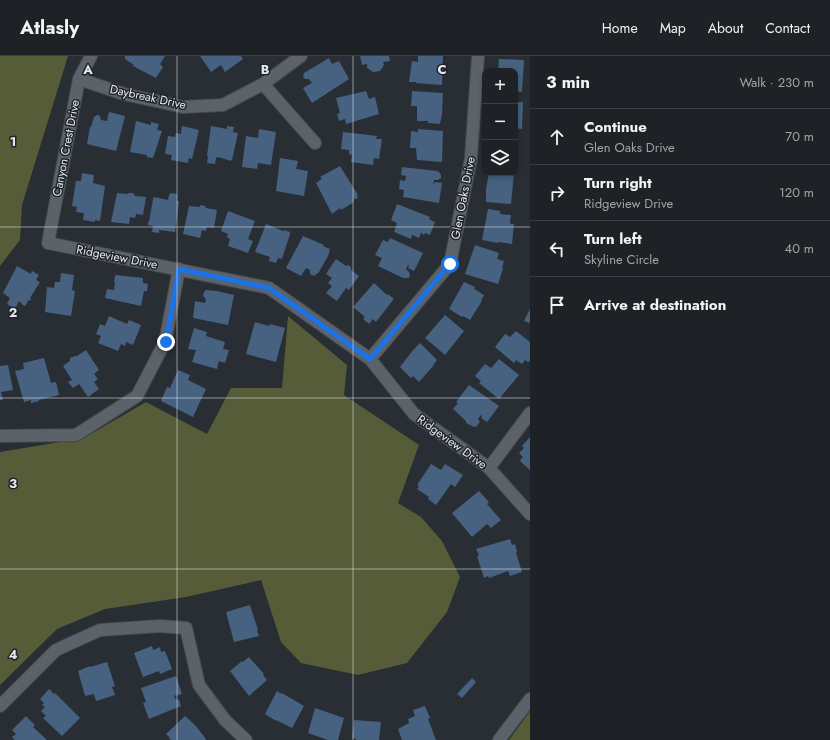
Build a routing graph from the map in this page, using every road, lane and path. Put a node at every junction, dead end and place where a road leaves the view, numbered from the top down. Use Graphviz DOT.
graph roads {
  1 [pos="91,56"];
  2 [pos="301,56"];
  3 [pos="478,56"];
  4 [pos="79,79"];
  5 [pos="263,84"];
  6 [pos="315,143"];
  7 [pos="48,243"];
  8 [pos="179,269"];
  9 [pos="370,359"];
  10 [pos="530,413"];
  11 [pos="0,436"];
  12 [pos="489,468"];
  13 [pos="530,514"];
  14 [pos="530,699"];
  15 [pos="0,706"];
  16 [pos="246,740"];
  17 [pos="499,740"];
  1 -- 4 [label="street, Canyon Crest Drive"];
  2 -- 5 [label="street, Daybreak Drive"];
  3 -- 9 [label="street, Glen Oaks Drive"];
  4 -- 5 [label="street, Daybreak Drive"];
  4 -- 7 [label="street, Canyon Crest Drive"];
  5 -- 6 [label="street"];
  7 -- 8 [label="street, Ridgeview Drive"];
  8 -- 9 [label="street, Ridgeview Drive"];
  8 -- 11 [label="street"];
  9 -- 12 [label="street, Ridgeview Drive"];
  10 -- 12 [label="street"];
  12 -- 13 [label="street, Ridgeview Drive"];
  14 -- 17 [label="street"];
  15 -- 16 [label="street"];
}
